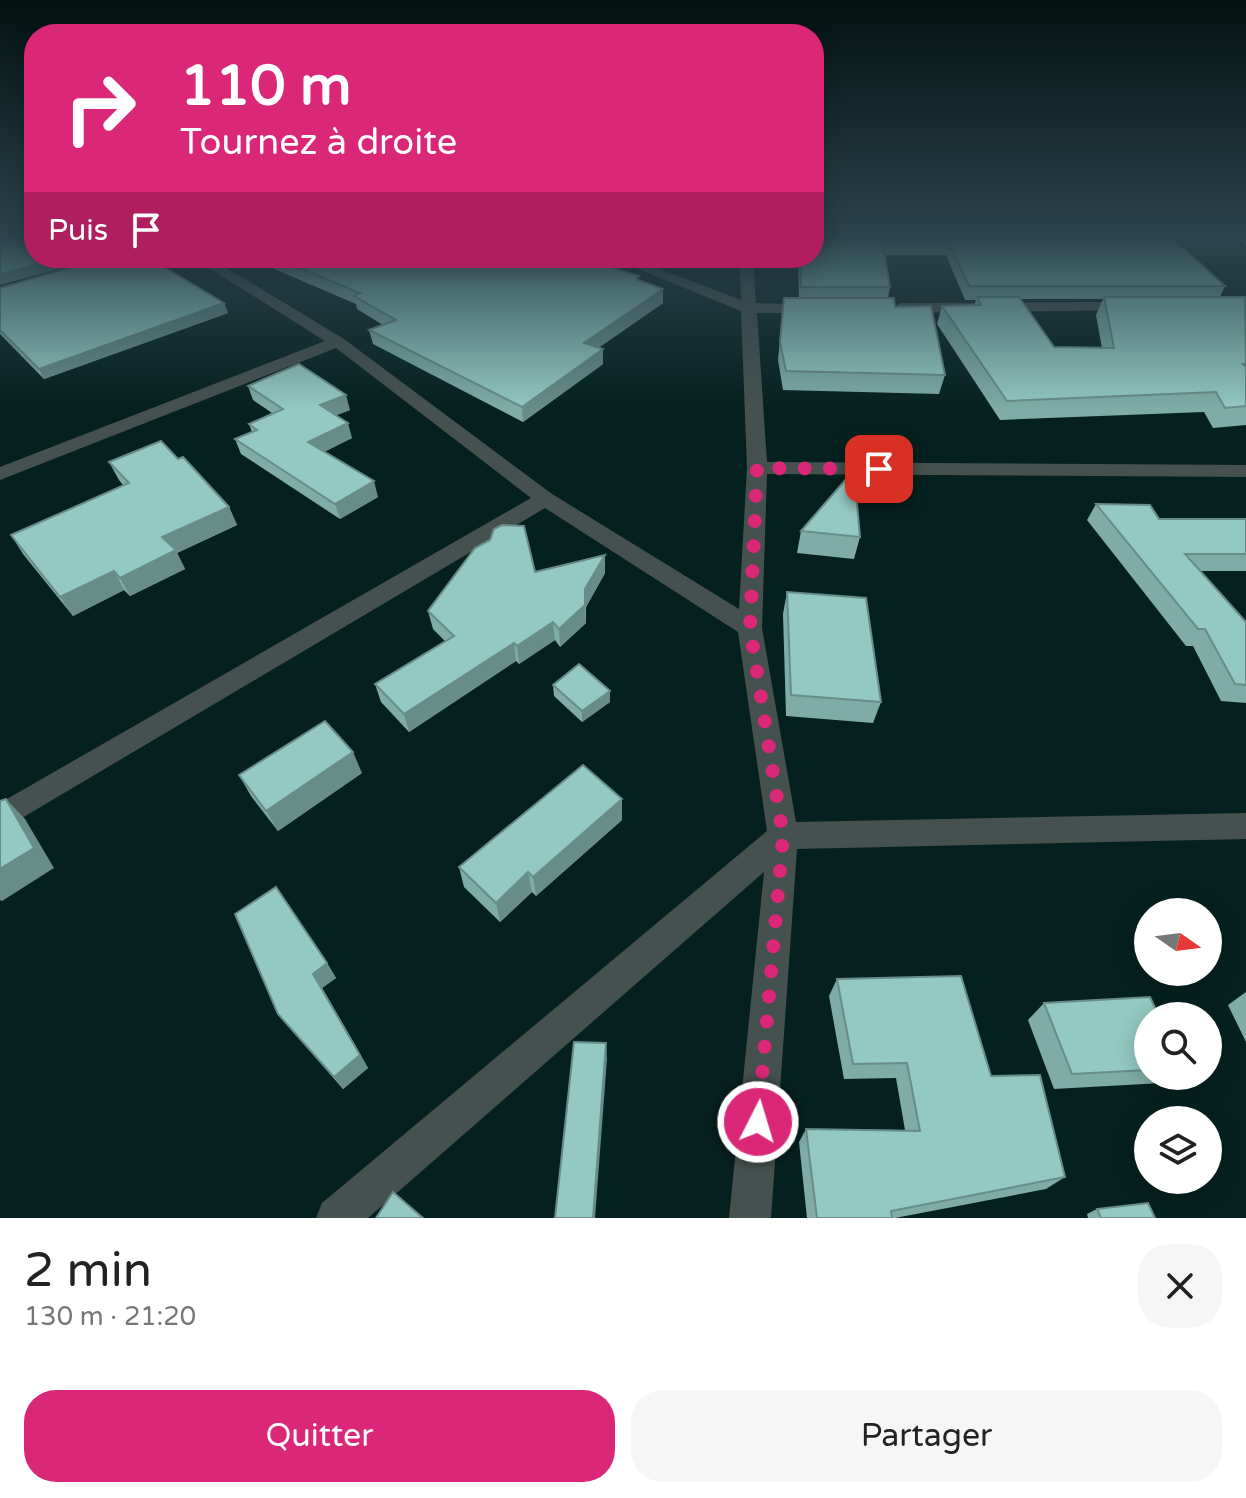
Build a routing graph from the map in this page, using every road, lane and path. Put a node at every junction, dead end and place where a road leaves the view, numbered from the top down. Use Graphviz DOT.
graph roads {
  1 [pos="262,296"];
  2 [pos="716,296"];
  3 [pos="748,296"];
  4 [pos="1153,307"];
  5 [pos="748,308"];
  6 [pos="826,308"];
  7 [pos="888,308"];
  8 [pos="338,342"];
  9 [pos="757,468"];
  10 [pos="1246,471"];
  11 [pos="0,474"];
  12 [pos="545,499"];
  13 [pos="750,628"];
  14 [pos="0,818"];
  15 [pos="1246,826"];
  16 [pos="783,836"];
  17 [pos="337,1218"];
  18 [pos="750,1218"];
  1 -- 8 [label="street"];
  2 -- 5 [label="street"];
  3 -- 5 [label="street"];
  4 -- 7 [label="street"];
  5 -- 6 [label="street"];
  5 -- 9 [label="street"];
  8 -- 11 [label="street"];
  8 -- 12 [label="street"];
  9 -- 10 [label="street"];
  9 -- 13 [label="street"];
  12 -- 13 [label="street"];
  12 -- 14 [label="street"];
  13 -- 16 [label="street"];
  15 -- 16 [label="street"];
  16 -- 17 [label="street"];
  16 -- 18 [label="street"];
}
